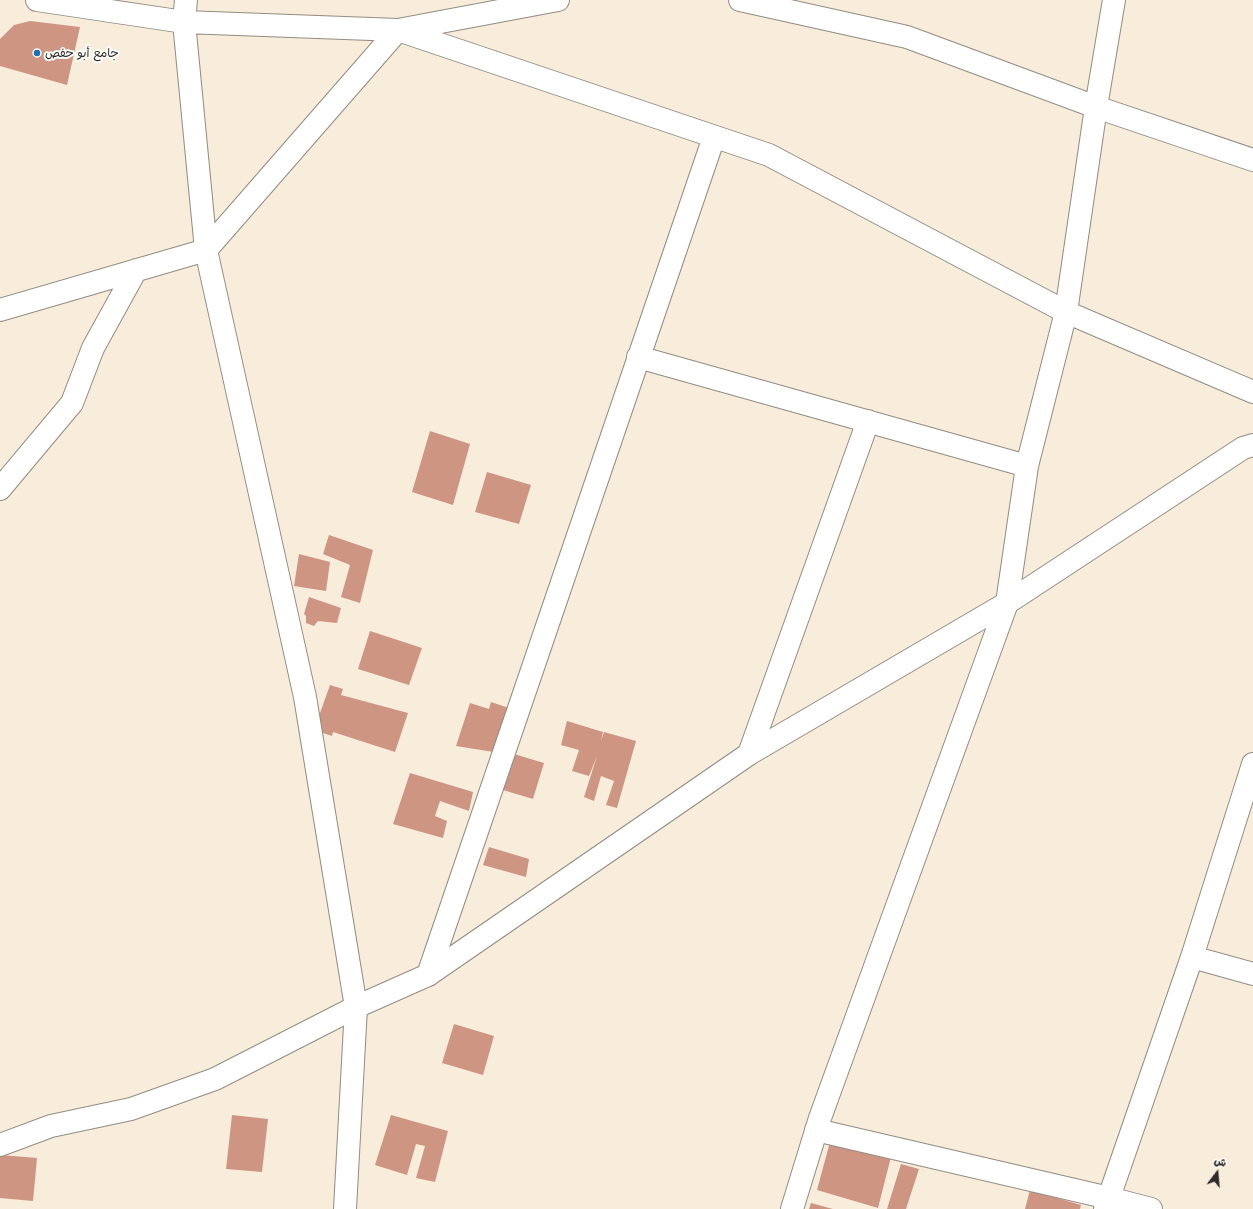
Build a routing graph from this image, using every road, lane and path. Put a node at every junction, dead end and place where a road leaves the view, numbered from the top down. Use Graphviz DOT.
graph roads {
  1 [pos="37,0"];
  2 [pos="186,0"];
  3 [pos="558,0"];
  4 [pos="740,0"];
  5 [pos="1114,0"];
  6 [pos="184,22"];
  7 [pos="398,30"];
  8 [pos="1096,107"];
  9 [pos="714,137"];
  10 [pos="1253,160"];
  11 [pos="206,250"];
  12 [pos="136,270"];
  13 [pos="0,310"];
  14 [pos="1066,312"];
  15 [pos="638,357"];
  16 [pos="1253,392"];
  17 [pos="868,421"];
  18 [pos="1253,445"];
  19 [pos="1028,466"];
  20 [pos="0,489"];
  21 [pos="1007,603"];
  22 [pos="749,754"];
  23 [pos="1253,764"];
  24 [pos="1192,957"];
  25 [pos="1253,974"];
  26 [pos="428,975"];
  27 [pos="356,1007"];
  28 [pos="816,1130"];
  29 [pos="0,1145"];
  30 [pos="1107,1203"];
  31 [pos="345,1209"];
  32 [pos="792,1209"];
  33 [pos="1151,1209"];
  1 -- 6 [label="street"];
  2 -- 6 [label="street"];
  3 -- 7 [label="street"];
  4 -- 8 [label="street"];
  5 -- 8 [label="street"];
  6 -- 7 [label="street"];
  6 -- 11 [label="street"];
  7 -- 9 [label="street"];
  7 -- 11 [label="street"];
  8 -- 10 [label="street"];
  8 -- 14 [label="street"];
  9 -- 14 [label="street"];
  9 -- 15 [label="street"];
  11 -- 12 [label="street"];
  11 -- 27 [label="street"];
  12 -- 13 [label="street"];
  12 -- 20 [label="street"];
  14 -- 16 [label="street"];
  14 -- 19 [label="street"];
  15 -- 17 [label="street"];
  15 -- 26 [label="street"];
  17 -- 19 [label="street"];
  17 -- 22 [label="street"];
  18 -- 21 [label="street"];
  19 -- 21 [label="street"];
  21 -- 22 [label="street"];
  21 -- 28 [label="street"];
  22 -- 26 [label="street"];
  23 -- 24 [label="street"];
  24 -- 25 [label="street"];
  24 -- 30 [label="street"];
  26 -- 27 [label="street"];
  27 -- 29 [label="street"];
  27 -- 31 [label="street"];
  28 -- 30 [label="street"];
  28 -- 32 [label="street"];
  30 -- 33 [label="street"];
}
